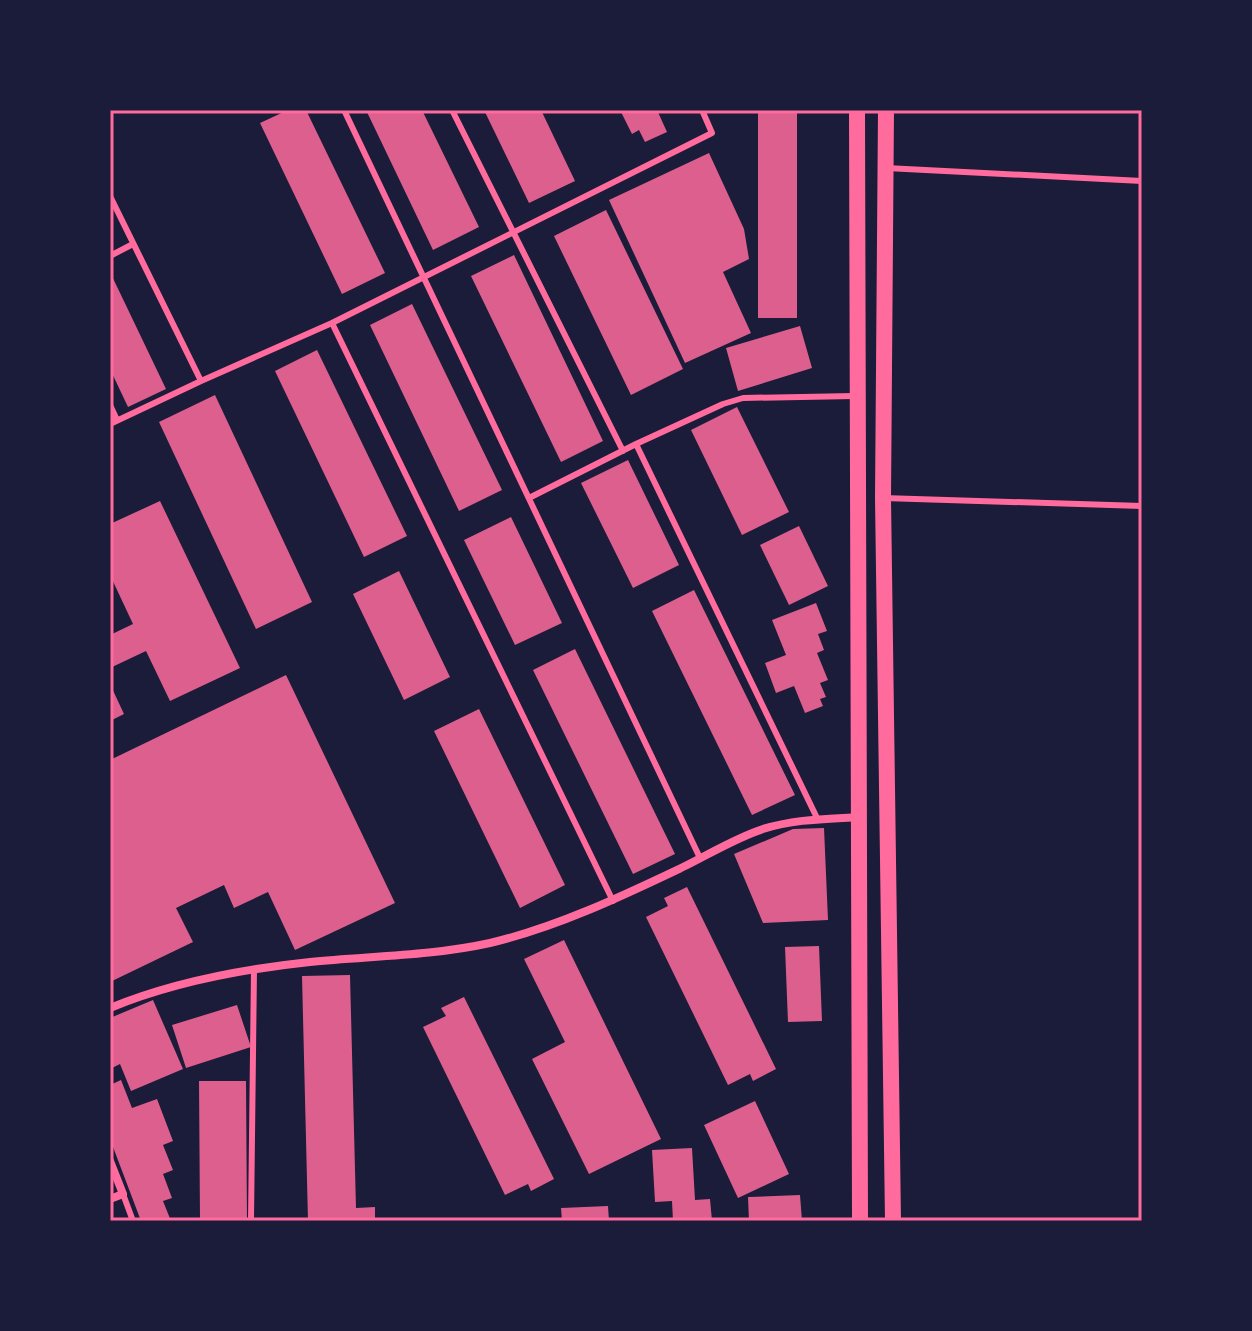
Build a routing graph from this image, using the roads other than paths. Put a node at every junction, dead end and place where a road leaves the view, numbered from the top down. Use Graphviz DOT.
graph roads {
  1 [pos="344,110"];
  2 [pos="452,110"];
  3 [pos="702,110"];
  4 [pos="857,110"];
  5 [pos="886,110"];
  6 [pos="885,168"];
  7 [pos="1142,181"];
  8 [pos="110,196"];
  9 [pos="514,233"];
  10 [pos="133,244"];
  11 [pos="110,256"];
  12 [pos="424,278"];
  13 [pos="332,323"];
  14 [pos="201,381"];
  15 [pos="858,396"];
  16 [pos="110,405"];
  17 [pos="114,422"];
  18 [pos="636,444"];
  19 [pos="623,451"];
  20 [pos="529,498"];
  21 [pos="883,498"];
  22 [pos="1142,506"];
  23 [pos="860,817"];
  24 [pos="818,820"];
  25 [pos="700,858"];
  26 [pos="613,901"];
  27 [pos="254,969"];
  28 [pos="110,1008"];
  29 [pos="110,1161"];
  30 [pos="123,1194"];
  31 [pos="110,1199"];
  32 [pos="133,1221"];
  33 [pos="251,1221"];
  34 [pos="860,1221"];
  35 [pos="893,1221"];
  1 -- 12 [label="lane"];
  2 -- 9 [label="lane"];
  3 -- 9 [label="lane"];
  4 -- 15 [label="main road"];
  5 -- 6 [label="main road"];
  6 -- 7 [label="lane"];
  6 -- 21 [label="main road"];
  8 -- 10 [label="lane"];
  9 -- 12 [label="lane"];
  9 -- 19 [label="lane"];
  10 -- 11 [label="lane"];
  10 -- 14 [label="lane"];
  12 -- 13 [label="lane"];
  12 -- 20 [label="lane"];
  13 -- 14 [label="lane"];
  13 -- 26 [label="lane"];
  14 -- 17 [label="lane"];
  15 -- 18 [label="lane"];
  15 -- 23 [label="main road"];
  16 -- 17 [label="lane"];
  18 -- 19 [label="lane"];
  18 -- 24 [label="lane"];
  19 -- 20 [label="lane"];
  20 -- 25 [label="lane"];
  21 -- 22 [label="lane"];
  21 -- 35 [label="main road"];
  23 -- 24 [label="street"];
  23 -- 34 [label="main road"];
  24 -- 25 [label="street"];
  25 -- 26 [label="street"];
  26 -- 27 [label="street"];
  27 -- 28 [label="street"];
  27 -- 33 [label="lane"];
  29 -- 30 [label="street"];
  30 -- 31 [label="street"];
  30 -- 32 [label="lane"];
}
